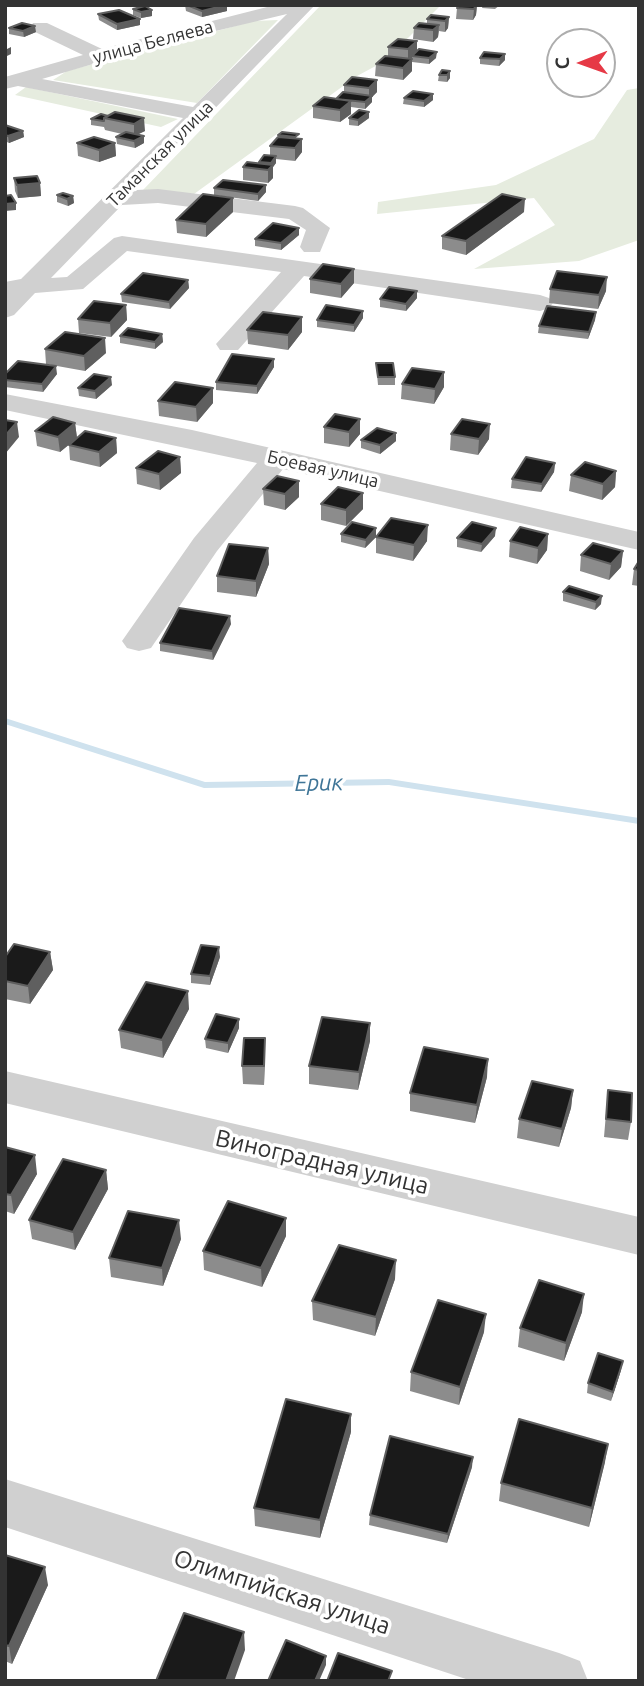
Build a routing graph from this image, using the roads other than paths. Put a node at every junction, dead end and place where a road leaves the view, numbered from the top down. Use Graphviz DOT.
graph roads {
  1 [pos="292,7"];
  2 [pos="40,27"];
  3 [pos="101,56"];
  4 [pos="9,80"];
  5 [pos="200,116"];
  6 [pos="116,198"];
  7 [pos="306,257"];
  8 [pos="16,286"];
  9 [pos="540,303"];
  10 [pos="5,310"];
  11 [pos="229,344"];
  12 [pos="5,402"];
  13 [pos="276,459"];
  14 [pos="639,541"];
  15 [pos="139,641"];
  16 [pos="5,1087"];
  17 [pos="639,1236"];
  18 [pos="5,1503"];
  19 [pos="559,1681"];
  1 -- 3 [label="street, улица Беляева"];
  1 -- 5 [label="street, Таманская улица"];
  2 -- 3 [label="street"];
  3 -- 4 [label="street, улица Беляева"];
  4 -- 5 [label="street"];
  5 -- 6 [label="street, Таманская улица"];
  6 -- 7 [label="street"];
  6 -- 8 [label="street, Таманская улица"];
  7 -- 8 [label="street"];
  7 -- 9 [label="street"];
  7 -- 11 [label="street"];
  8 -- 10 [label="street, Таманская улица"];
  12 -- 13 [label="street, Боевая улица"];
  13 -- 14 [label="street, Боевая улица"];
  13 -- 15 [label="street"];
  16 -- 17 [label="street, Виноградная улица"];
  18 -- 19 [label="street, Олимпийская улица"];
}
